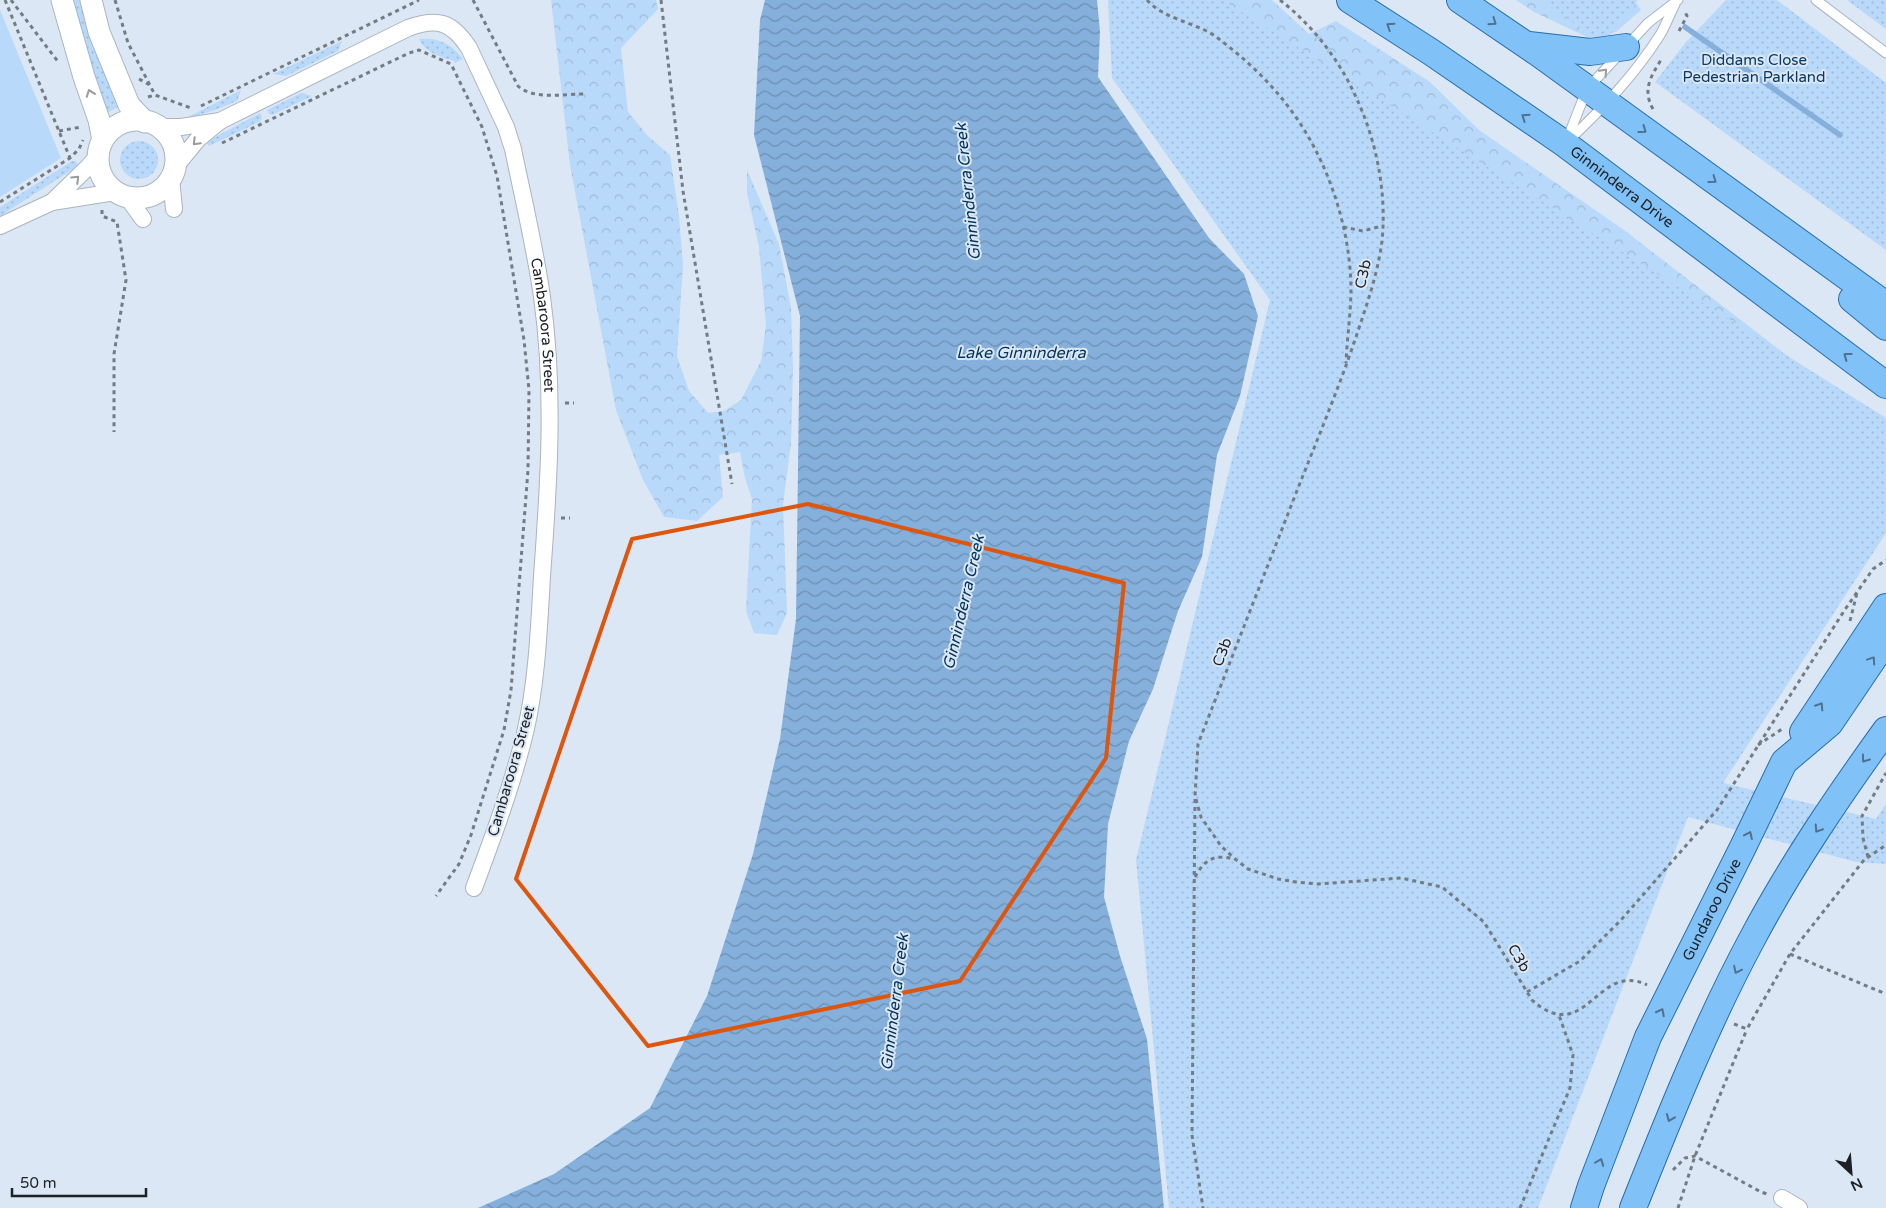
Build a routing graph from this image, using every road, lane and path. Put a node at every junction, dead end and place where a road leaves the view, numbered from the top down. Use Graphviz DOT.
graph roads {
  1 [pos="5,0"];
  2 [pos="11,0"];
  3 [pos="62,0"];
  4 [pos="91,0"];
  5 [pos="116,0"];
  6 [pos="419,0"];
  7 [pos="473,0"];
  8 [pos="661,0"];
  9 [pos="1147,0"];
  10 [pos="1280,0"];
  11 [pos="1350,0"];
  12 [pos="1460,0"];
  13 [pos="1816,0"];
  14 [pos="1676,1"];
  15 [pos="1675,37"];
  16 [pos="1526,44"];
  17 [pos="1626,47"];
  18 [pos="1665,53"];
  19 [pos="1886,53"];
  20 [pos="62,68"];
  21 [pos="584,94"];
  22 [pos="1597,97"];
  23 [pos="1658,114"];
  24 [pos="220,121"];
  25 [pos="152,125"];
  26 [pos="83,127"];
  27 [pos="1565,144"];
  28 [pos="216,146"];
  29 [pos="101,147"];
  30 [pos="76,153"];
  31 [pos="70,158"];
  32 [pos="84,171"];
  33 [pos="173,172"];
  34 [pos="113,195"];
  35 [pos="0,202"];
  36 [pos="52,202"];
  37 [pos="1746,204"];
  38 [pos="174,209"];
  39 [pos="143,219"];
  40 [pos="0,226"];
  41 [pos="1382,226"];
  42 [pos="1343,227"];
  43 [pos="1886,305"];
  44 [pos="1886,327"];
  45 [pos="1345,369"];
  46 [pos="1886,385"];
  47 [pos="114,432"];
  48 [pos="732,484"];
  49 [pos="1886,560"];
  50 [pos="1886,606"];
  51 [pos="1886,640"];
  52 [pos="1886,730"];
  53 [pos="1784,762"];
  54 [pos="1886,772"];
  55 [pos="1195,796"];
  56 [pos="1886,845"];
  57 [pos="1868,857"];
  58 [pos="1234,860"];
  59 [pos="1194,879"];
  60 [pos="474,888"];
  61 [pos="436,896"];
  62 [pos="1790,954"];
  63 [pos="1647,985"];
  64 [pos="1527,992"];
  65 [pos="1886,994"];
  66 [pos="1559,1015"];
  67 [pos="1734,1024"];
  68 [pos="1747,1029"];
  69 [pos="1695,1156"];
  70 [pos="1669,1178"];
  71 [pos="1782,1198"];
  72 [pos="1203,1208"];
  73 [pos="1520,1208"];
  74 [pos="1584,1208"];
  75 [pos="1633,1208"];
  76 [pos="1678,1208"];
  77 [pos="1799,1208"];
  1 -- 31 [label="path"];
  2 -- 20 [label="path"];
  29 -- 3 [label="street, one-way"];
  4 -- 25 [label="street"];
  5 -- 6 [label="path"];
  7 -- 21 [label="path"];
  8 -- 48 [label="path"];
  9 -- 42 [label="path"];
  10 -- 41 [label="path, C3b"];
  27 -- 11 [label="main road, Ginninderra Drive, one-way"];
  12 -- 16 [label="main road, one-way"];
  13 -- 19 [label="lane"];
  14 -- 15 [label="path"];
  14 -- 17 [label="lane"];
  14 -- 22 [label="lane"];
  16 -- 17 [label="main road"];
  16 -- 22 [label="main road"];
  22 -- 17 [label="lane, one-way"];
  18 -- 23 [label="path"];
  22 -- 27 [label="lane"];
  22 -- 27 [label="lane"];
  22 -- 37 [label="main road, one-way"];
  24 -- 25 [label="street, Cambaroora Street"];
  24 -- 33 [label="street, Cambaroora Street, one-way"];
  24 -- 60 [label="street, Cambaroora Street"];
  25 -- 29 [label="street"];
  25 -- 33 [label="street"];
  26 -- 30 [label="path"];
  46 -- 27 [label="main road, Ginninderra Drive, one-way"];
  28 -- 61 [label="path"];
  29 -- 32 [label="street"];
  29 -- 34 [label="street"];
  30 -- 31 [label="path"];
  30 -- 32 [label="path"];
  31 -- 35 [label="path"];
  36 -- 32 [label="street, one-way"];
  33 -- 34 [label="street"];
  33 -- 38 [label="street"];
  34 -- 36 [label="street"];
  34 -- 39 [label="street"];
  34 -- 47 [label="path"];
  36 -- 40 [label="street"];
  37 -- 43 [label="main road"];
  37 -- 44 [label="main road"];
  41 -- 42 [label="path"];
  41 -- 45 [label="path, C3b"];
  42 -- 45 [label="path"];
  45 -- 55 [label="path, C3b"];
  49 -- 64 [label="path"];
  53 -- 50 [label="main road, one-way"];
  53 -- 51 [label="main road, Gundaroo Drive, one-way"];
  52 -- 75 [label="main road, one-way"];
  74 -- 53 [label="main road, Gundaroo Drive, one-way"];
  54 -- 57 [label="path"];
  55 -- 58 [label="path, C3b"];
  55 -- 59 [label="path"];
  56 -- 57 [label="path"];
  57 -- 62 [label="path"];
  58 -- 59 [label="path"];
  58 -- 64 [label="path, C3b"];
  59 -- 72 [label="path"];
  62 -- 65 [label="path"];
  62 -- 68 [label="path"];
  63 -- 66 [label="path"];
  64 -- 66 [label="path, C3b"];
  66 -- 73 [label="path"];
  67 -- 68 [label="path"];
  68 -- 69 [label="path"];
  69 -- 70 [label="path"];
  69 -- 71 [label="path"];
  69 -- 76 [label="path"];
  71 -- 77 [label="street"];
}
